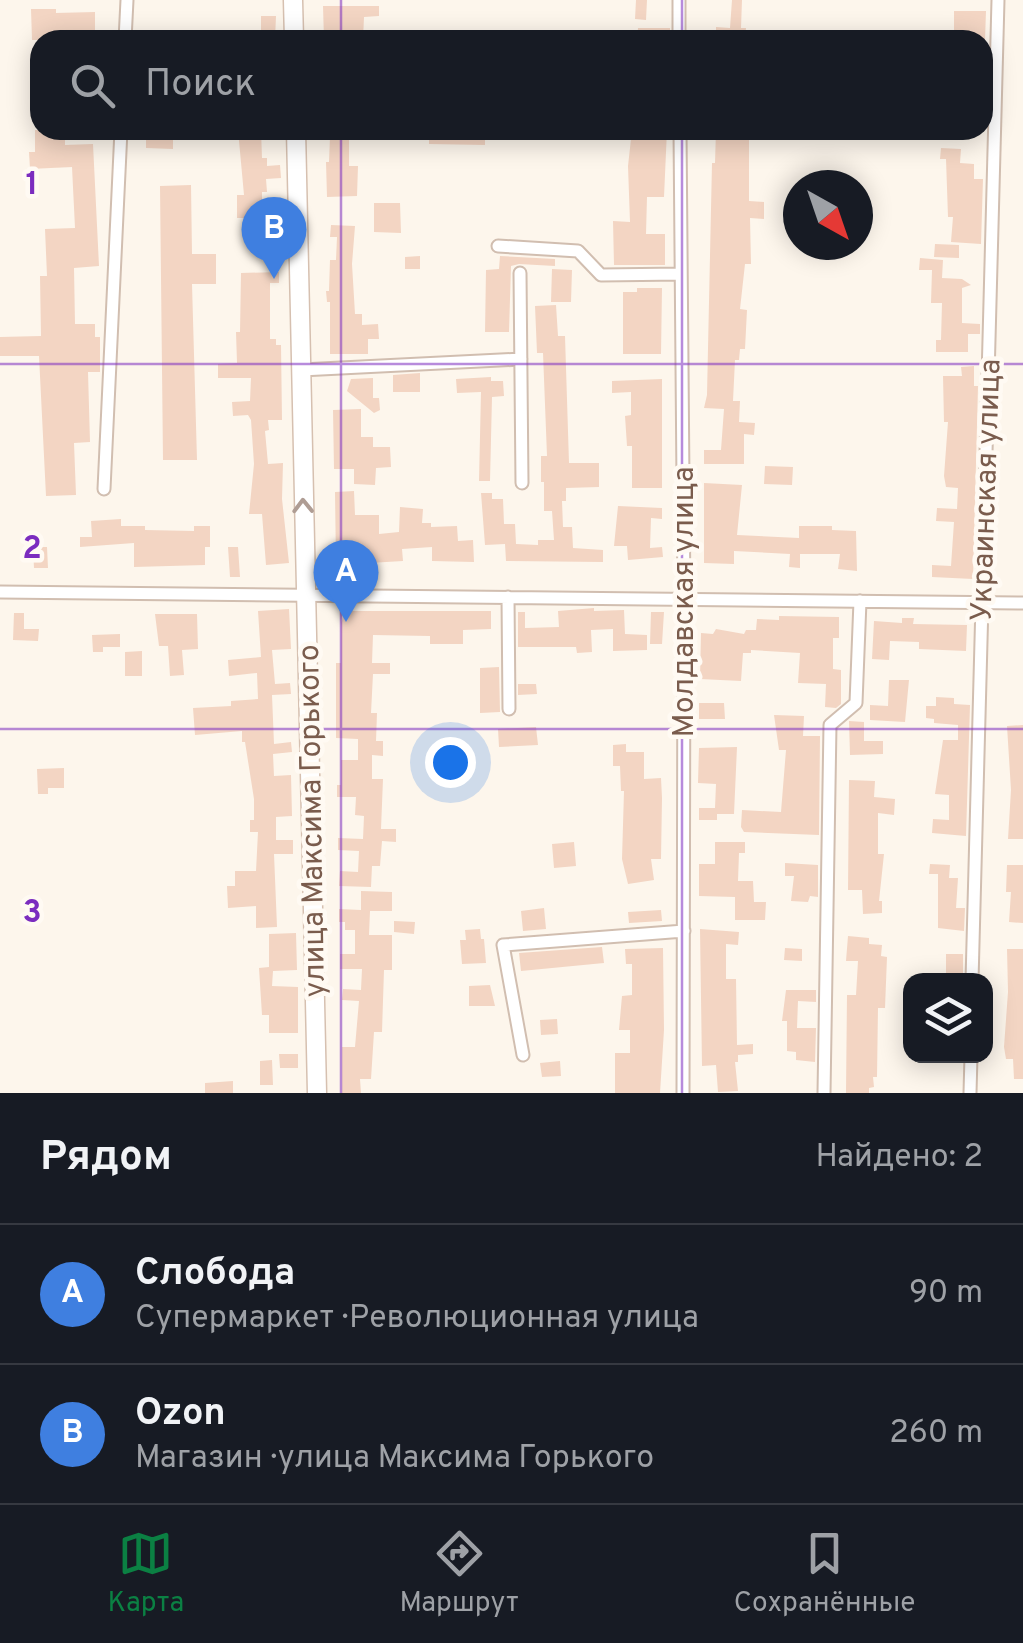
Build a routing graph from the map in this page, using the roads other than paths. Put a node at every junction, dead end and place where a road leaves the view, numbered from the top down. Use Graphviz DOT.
graph roads {
  1 [pos="127,0"];
  2 [pos="293,0"];
  3 [pos="679,0"];
  4 [pos="998,0"];
  5 [pos="126,30"];
  6 [pos="294,30"];
  7 [pos="679,30"];
  8 [pos="121,140"];
  9 [pos="296,140"];
  10 [pos="680,140"];
  11 [pos="498,246"];
  12 [pos="520,273"];
  13 [pos="681,274"];
  14 [pos="521,359"];
  15 [pos="300,370"];
  16 [pos="522,483"];
  17 [pos="104,489"];
  18 [pos="0,592"];
  19 [pos="305,595"];
  20 [pos="508,597"];
  21 [pos="684,599"];
  22 [pos="860,601"];
  23 [pos="1023,603"];
  24 [pos="982,604"];
  25 [pos="510,708"];
  26 [pos="684,931"];
  27 [pos="972,973"];
  28 [pos="523,1055"];
  29 [pos="971,1063"];
  30 [pos="318,1093"];
  31 [pos="683,1093"];
  32 [pos="824,1093"];
  33 [pos="970,1093"];
  1 -- 5 [label="street"];
  2 -- 6 [label="main road"];
  3 -- 7 [label="street"];
  4 -- 24 [label="street, Украинская улица"];
  8 -- 17 [label="street"];
  9 -- 15 [label="main road, улица Максима Горького"];
  10 -- 13 [label="street, Молдавская улица"];
  11 -- 13 [label="street"];
  12 -- 14 [label="street"];
  13 -- 21 [label="street, Молдавская улица"];
  14 -- 15 [label="street"];
  14 -- 16 [label="street"];
  19 -- 15 [label="main road, улица Максима Горького, one-way"];
  18 -- 19 [label="street"];
  19 -- 20 [label="street"];
  19 -- 30 [label="main road, улица Максима Горького"];
  20 -- 21 [label="street"];
  20 -- 25 [label="street"];
  21 -- 22 [label="street"];
  21 -- 26 [label="street, Молдавская улица"];
  22 -- 24 [label="street"];
  22 -- 32 [label="street"];
  23 -- 24 [label="street"];
  24 -- 27 [label="street, Украинская улица"];
  26 -- 28 [label="street"];
  26 -- 31 [label="street, Молдавская улица"];
  29 -- 33 [label="street"];
}
